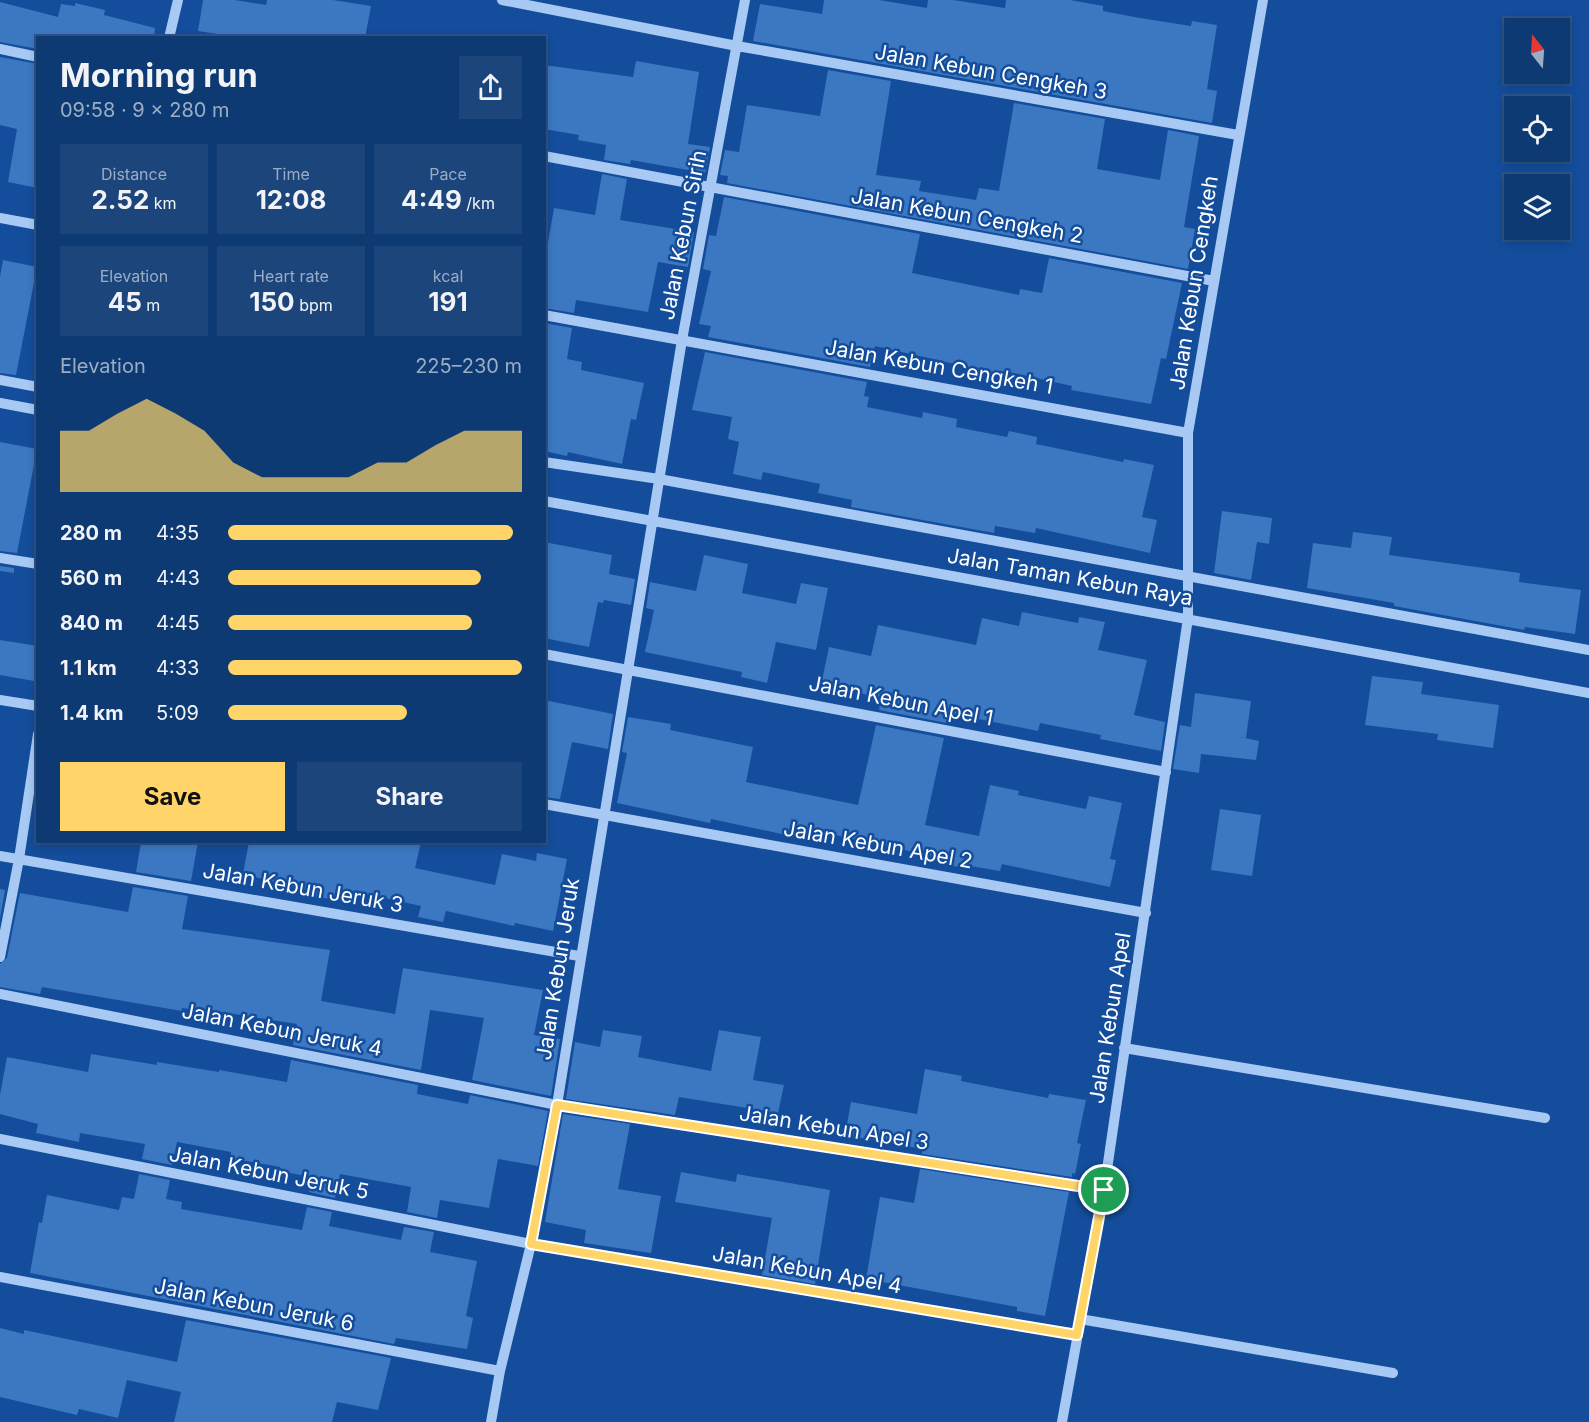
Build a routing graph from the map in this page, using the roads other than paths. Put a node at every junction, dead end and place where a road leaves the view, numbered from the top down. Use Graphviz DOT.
graph roads {
  1 [pos="178,0"];
  2 [pos="502,0"];
  3 [pos="745,0"];
  4 [pos="1263,0"];
  5 [pos="169,36"];
  6 [pos="737,46"];
  7 [pos="0,49"];
  8 [pos="36,57"];
  9 [pos="1238,135"];
  10 [pos="546,156"];
  11 [pos="712,189"];
  12 [pos="0,218"];
  13 [pos="36,225"];
  14 [pos="1214,281"];
  15 [pos="546,315"];
  16 [pos="682,340"];
  17 [pos="0,380"];
  18 [pos="36,387"];
  19 [pos="0,403"];
  20 [pos="36,410"];
  21 [pos="1188,433"];
  22 [pos="546,462"];
  23 [pos="659,478"];
  24 [pos="546,501"];
  25 [pos="654,520"];
  26 [pos="0,558"];
  27 [pos="36,564"];
  28 [pos="1188,575"];
  29 [pos="1188,618"];
  30 [pos="1589,651"];
  31 [pos="546,654"];
  32 [pos="629,669"];
  33 [pos="1589,693"];
  34 [pos="0,700"];
  35 [pos="36,706"];
  36 [pos="36,747"];
  37 [pos="1166,772"];
  38 [pos="546,804"];
  39 [pos="603,815"];
  40 [pos="0,856"];
  41 [pos="19,859"];
  42 [pos="1146,913"];
  43 [pos="579,956"];
  44 [pos="0,957"];
  45 [pos="0,994"];
  46 [pos="1124,1048"];
  47 [pos="557,1105"];
  48 [pos="1545,1118"];
  49 [pos="0,1139"];
  50 [pos="1104,1190"];
  51 [pos="531,1244"];
  52 [pos="0,1277"];
  53 [pos="1080,1318"];
  54 [pos="1077,1335"];
  55 [pos="500,1371"];
  56 [pos="1393,1373"];
  57 [pos="491,1422"];
  58 [pos="1062,1422"];
  1 -- 5 [label="street"];
  2 -- 6 [label="street, Jalan Kebun Cengkeh 3"];
  3 -- 6 [label="street, Jalan Kebun Sirih"];
  4 -- 9 [label="street, Jalan Kebun Cengkeh"];
  6 -- 9 [label="street, Jalan Kebun Cengkeh 3"];
  6 -- 11 [label="street, Jalan Kebun Sirih"];
  7 -- 8 [label="street"];
  9 -- 14 [label="street, Jalan Kebun Cengkeh"];
  10 -- 11 [label="street, Jalan Kebun Cengkeh 2"];
  11 -- 14 [label="street, Jalan Kebun Cengkeh 2"];
  11 -- 16 [label="street, Jalan Kebun Sirih"];
  12 -- 13 [label="street"];
  14 -- 21 [label="street, Jalan Kebun Cengkeh"];
  15 -- 16 [label="street, Jalan Kebun Cengkeh 1"];
  16 -- 21 [label="street, Jalan Kebun Cengkeh 1"];
  16 -- 23 [label="street, Jalan Kebun Sirih"];
  17 -- 18 [label="street"];
  19 -- 20 [label="street"];
  21 -- 28 [label="street, Jalan Kebun Cengkeh"];
  22 -- 23 [label="street, Jalan Taman Kebun Raya"];
  23 -- 25 [label="street, Jalan Kebun Sirih"];
  23 -- 28 [label="street, Jalan Taman Kebun Raya"];
  24 -- 25 [label="street, Jalan Taman Kebun Raya"];
  25 -- 29 [label="street, Jalan Taman Kebun Raya"];
  25 -- 32 [label="street, Jalan Kebun Jeruk"];
  26 -- 27 [label="street"];
  28 -- 29 [label="street, Jalan Kebun Cengkeh"];
  28 -- 30 [label="street, Jalan Taman Kebun Raya"];
  29 -- 33 [label="street, Jalan Taman Kebun Raya"];
  29 -- 37 [label="street, Jalan Kebun Apel"];
  31 -- 32 [label="street, Jalan Kebun Apel 1"];
  32 -- 37 [label="street, Jalan Kebun Apel 1"];
  32 -- 39 [label="street, Jalan Kebun Jeruk"];
  34 -- 35 [label="street"];
  36 -- 41 [label="street"];
  37 -- 42 [label="street, Jalan Kebun Apel"];
  38 -- 39 [label="street, Jalan Kebun Apel 2"];
  39 -- 42 [label="street, Jalan Kebun Apel 2"];
  39 -- 43 [label="street, Jalan Kebun Jeruk"];
  40 -- 41 [label="street, Jalan Kebun Jeruk 3"];
  41 -- 43 [label="street, Jalan Kebun Jeruk 3"];
  41 -- 44 [label="street"];
  42 -- 46 [label="street, Jalan Kebun Apel"];
  43 -- 47 [label="street, Jalan Kebun Jeruk"];
  45 -- 47 [label="street, Jalan Kebun Jeruk 4"];
  46 -- 48 [label="street"];
  46 -- 50 [label="street, Jalan Kebun Apel"];
  47 -- 50 [label="street, Jalan Kebun Apel 3"];
  47 -- 51 [label="street, Jalan Kebun Jeruk"];
  49 -- 51 [label="street, Jalan Kebun Jeruk 5"];
  50 -- 53 [label="street, Jalan Kebun Apel"];
  51 -- 54 [label="street, Jalan Kebun Apel 4"];
  51 -- 55 [label="street, Jalan Kebun Jeruk"];
  52 -- 55 [label="street, Jalan Kebun Jeruk 6"];
  53 -- 54 [label="street, Jalan Kebun Apel"];
  53 -- 56 [label="street"];
  54 -- 58 [label="street, Jalan Kebun Apel"];
  55 -- 57 [label="street, Jalan Kebun Jeruk"];
}
